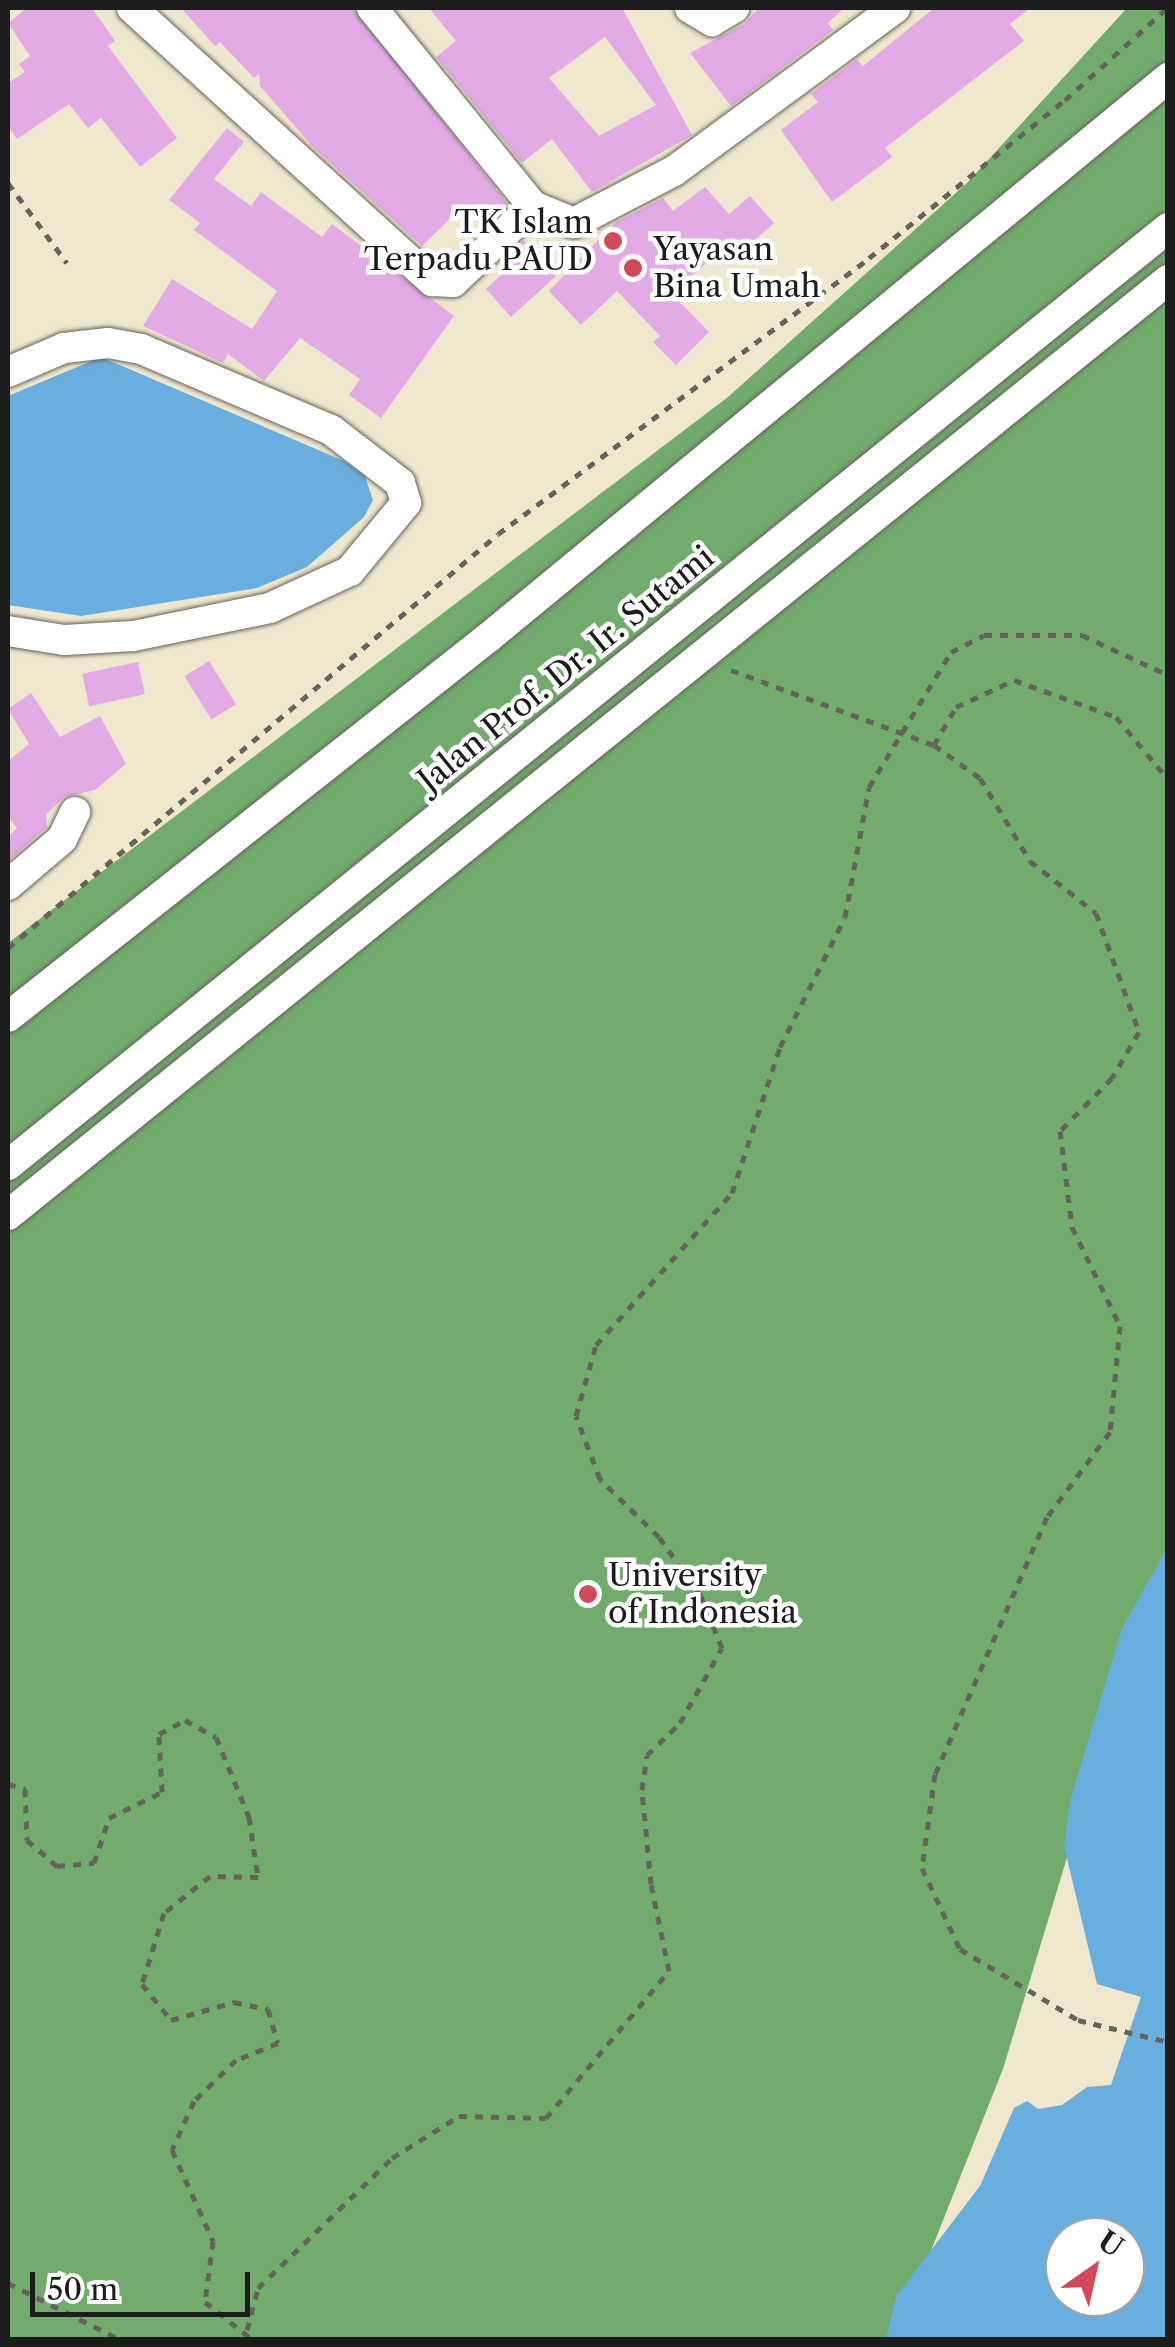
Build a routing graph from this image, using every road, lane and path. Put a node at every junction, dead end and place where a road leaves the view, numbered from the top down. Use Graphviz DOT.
graph roads {
  1 [pos="132,8"];
  2 [pos="372,8"];
  3 [pos="690,8"];
  4 [pos="895,8"];
  5 [pos="1166,8"];
  6 [pos="727,13"];
  7 [pos="1168,78"];
  8 [pos="8,183"];
  9 [pos="532,206"];
  10 [pos="1168,228"];
  11 [pos="67,262"];
  12 [pos="1168,280"];
  13 [pos="8,372"];
  14 [pos="8,632"];
  15 [pos="700,659"];
  16 [pos="1168,675"];
  17 [pos="900,733"];
  18 [pos="934,745"];
  19 [pos="1168,779"];
  20 [pos="75,812"];
  21 [pos="8,885"];
  22 [pos="8,948"];
  23 [pos="8,1016"];
  24 [pos="8,1165"];
  25 [pos="8,1214"];
  26 [pos="8,1784"];
  27 [pos="1168,2042"];
  28 [pos="8,2283"];
  29 [pos="247,2330"];
  30 [pos="121,2340"];
  31 [pos="253,2340"];
  1 -- 9 [label="street"];
  2 -- 9 [label="street"];
  3 -- 6 [label="street"];
  4 -- 9 [label="street"];
  5 -- 22 [label="path"];
  7 -- 23 [label="street"];
  8 -- 11 [label="path"];
  10 -- 24 [label="street, Jalan Prof. Dr. Ir. Sutami"];
  12 -- 15 [label="street"];
  13 -- 14 [label="street"];
  15 -- 17 [label="path"];
  15 -- 25 [label="street"];
  16 -- 17 [label="path"];
  17 -- 18 [label="path"];
  17 -- 29 [label="path"];
  18 -- 19 [label="path"];
  18 -- 27 [label="path"];
  20 -- 21 [label="street"];
  26 -- 29 [label="path"];
  28 -- 30 [label="path"];
  29 -- 31 [label="path"];
}
